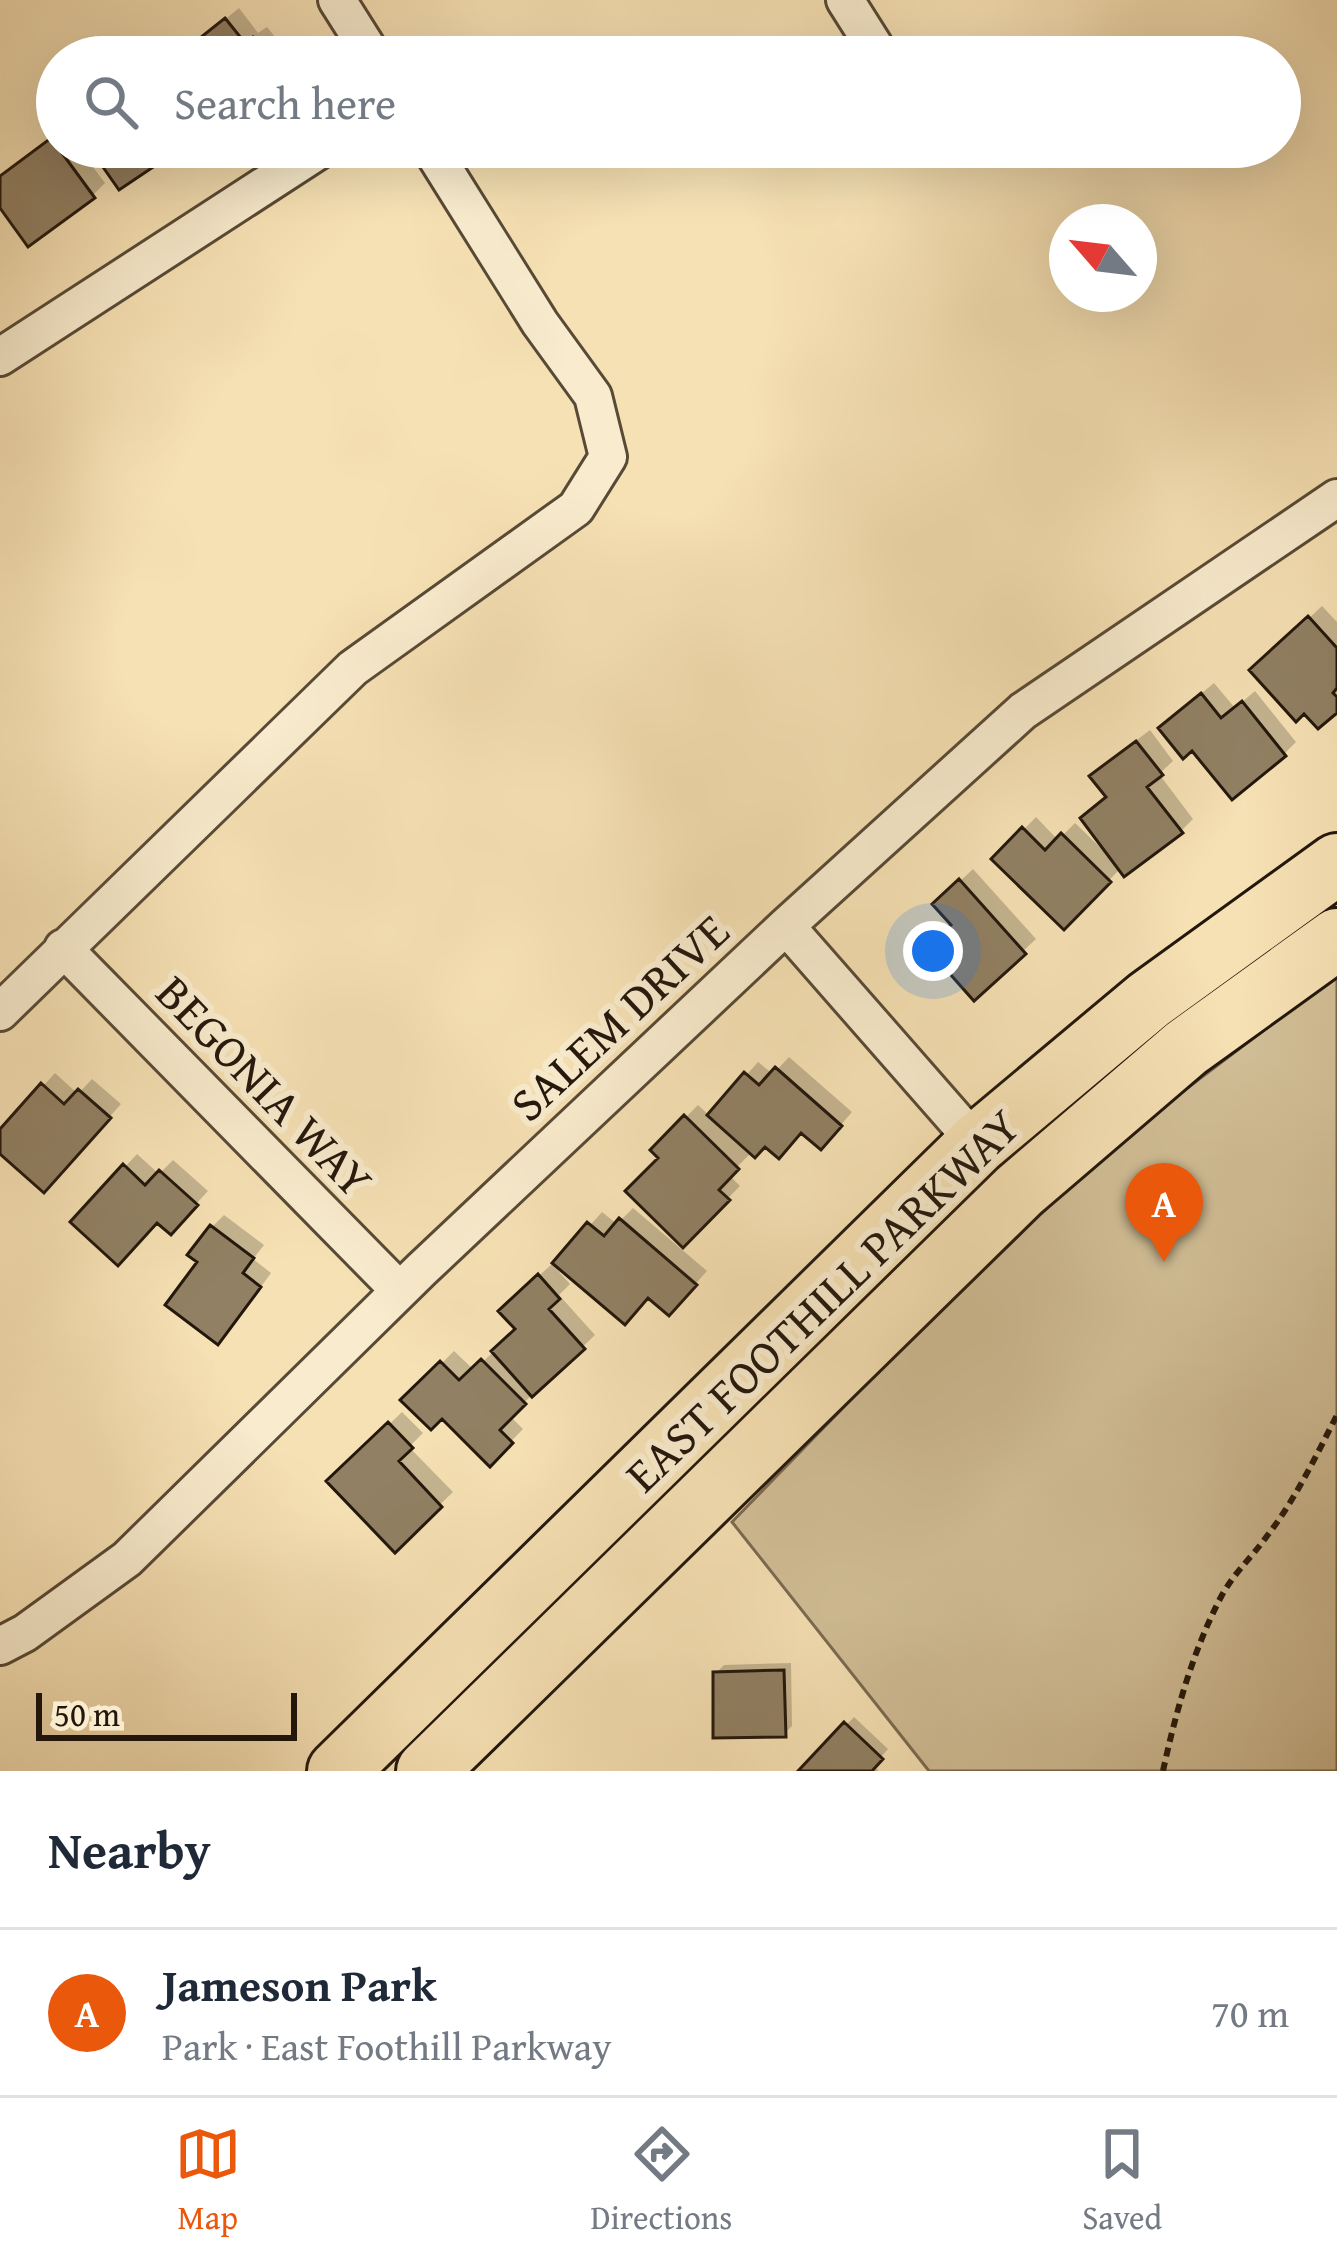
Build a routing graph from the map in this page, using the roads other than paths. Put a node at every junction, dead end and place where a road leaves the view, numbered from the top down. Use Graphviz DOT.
graph roads {
  1 [pos="337,0"];
  2 [pos="844,0"];
  3 [pos="360,36"];
  4 [pos="867,36"];
  5 [pos="292,168"];
  6 [pos="443,168"];
  7 [pos="0,357"];
  8 [pos="1337,498"];
  9 [pos="1337,864"];
  10 [pos="786,926"];
  11 [pos="1337,939"];
  12 [pos="63,948"];
  13 [pos="0,1012"];
  14 [pos="976,1144"];
  15 [pos="399,1291"];
  16 [pos="0,1646"];
  17 [pos="338,1771"];
  18 [pos="427,1771"];
  1 -- 3 [label="street"];
  2 -- 4 [label="street"];
  5 -- 7 [label="street"];
  6 -- 12 [label="street"];
  8 -- 10 [label="street, SALEM DRIVE"];
  9 -- 14 [label="main road, EAST FOOTHILL PARKWAY"];
  10 -- 14 [label="street"];
  10 -- 15 [label="street, SALEM DRIVE"];
  11 -- 18 [label="main road, EAST FOOTHILL PARKWAY"];
  12 -- 13 [label="street"];
  12 -- 15 [label="street, BEGONIA WAY"];
  14 -- 17 [label="main road, EAST FOOTHILL PARKWAY"];
  15 -- 16 [label="street, SALEM DRIVE"];
}
